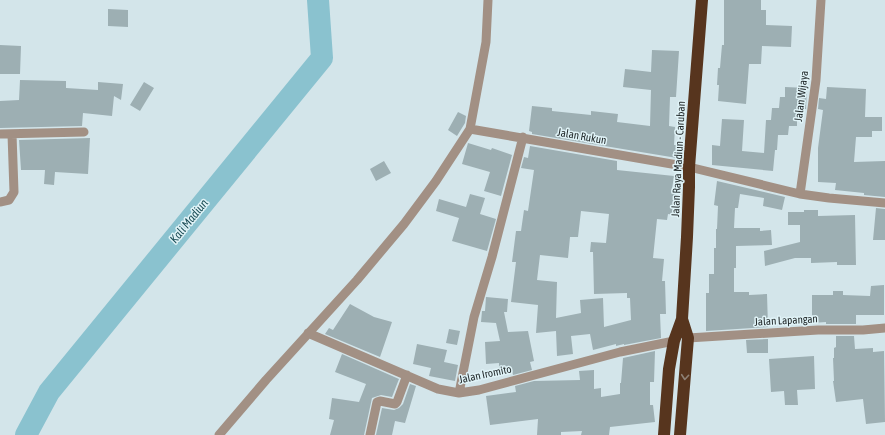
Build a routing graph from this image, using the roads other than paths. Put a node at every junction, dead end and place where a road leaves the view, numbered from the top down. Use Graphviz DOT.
graph roads {
  1 [pos="488,0"];
  2 [pos="702,0"];
  3 [pos="821,0"];
  4 [pos="470,129"];
  5 [pos="84,132"];
  6 [pos="0,134"];
  7 [pos="12,134"];
  8 [pos="523,137"];
  9 [pos="689,167"];
  10 [pos="800,194"];
  11 [pos="0,202"];
  12 [pos="885,203"];
  13 [pos="682,319"];
  14 [pos="885,328"];
  15 [pos="308,333"];
  16 [pos="688,338"];
  17 [pos="674,341"];
  18 [pos="407,376"];
  19 [pos="459,392"];
  20 [pos="219,435"];
  21 [pos="370,435"];
  22 [pos="664,435"];
  23 [pos="680,435"];
  1 -- 4 [label="street"];
  2 -- 9 [label="highway, Jalan Raya Madiun - Caruban"];
  3 -- 10 [label="street, Jalan Wijaya"];
  4 -- 8 [label="street, Jalan Rukun"];
  4 -- 15 [label="street"];
  5 -- 7 [label="street"];
  6 -- 7 [label="street"];
  7 -- 11 [label="street"];
  8 -- 9 [label="street, Jalan Rukun"];
  8 -- 19 [label="street"];
  9 -- 10 [label="street, Jalan Rukun"];
  9 -- 13 [label="highway, Jalan Raya Madiun - Caruban"];
  10 -- 12 [label="street, Jalan Rukun"];
  13 -- 16 [label="highway, Jalan Raya Madiun - Caruban"];
  13 -- 17 [label="highway, Jalan Raya Madiun - Caruban"];
  14 -- 16 [label="street, Jalan Lapangan"];
  15 -- 18 [label="street, Jalan Iromito"];
  15 -- 20 [label="street"];
  16 -- 23 [label="highway, Jalan Raya Madiun - Caruban, one-way"];
  17 -- 19 [label="street, Jalan Iromito"];
  17 -- 22 [label="highway, Jalan Raya Madiun - Caruban"];
  18 -- 19 [label="street, Jalan Iromito"];
  18 -- 21 [label="street"];
}
